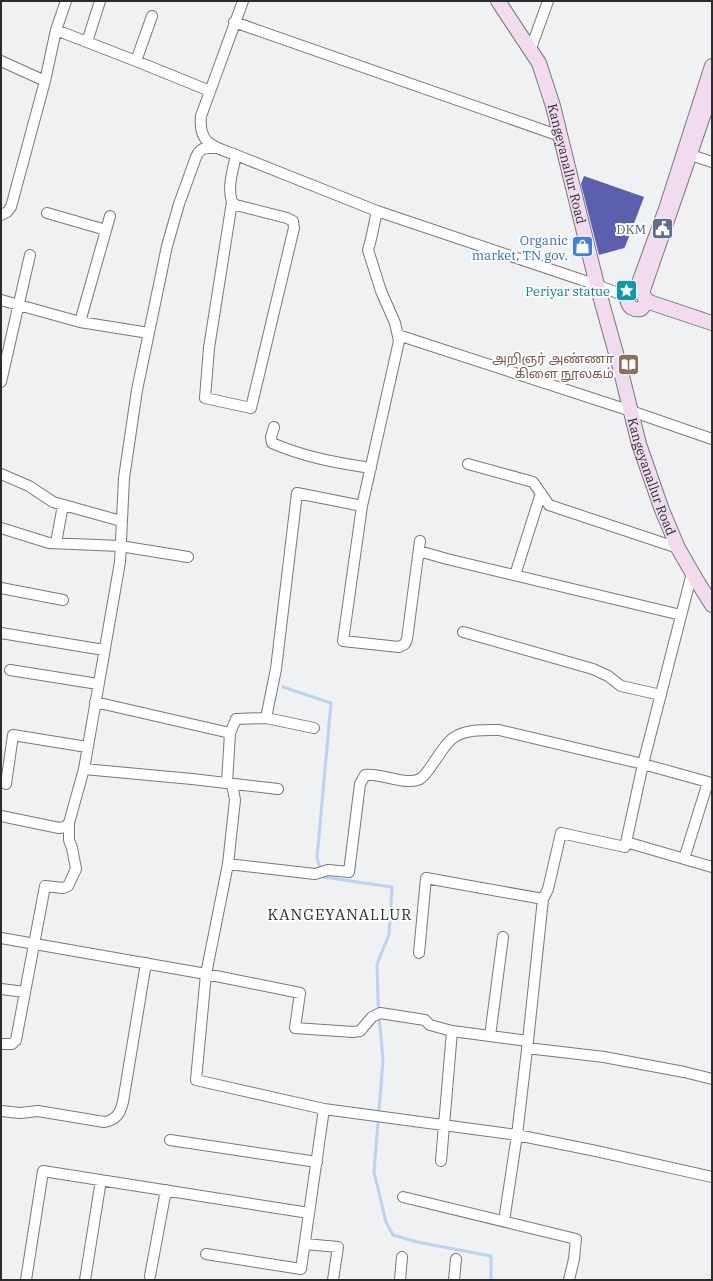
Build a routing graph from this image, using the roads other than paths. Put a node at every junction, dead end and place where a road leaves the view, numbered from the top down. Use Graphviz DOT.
graph roads {
  1 [pos="66,1"];
  2 [pos="100,1"];
  3 [pos="243,1"];
  4 [pos="498,1"];
  5 [pos="548,1"];
  6 [pos="152,16"];
  7 [pos="234,22"];
  8 [pos="56,30"];
  9 [pos="87,42"];
  10 [pos="530,51"];
  11 [pos="1,61"];
  12 [pos="136,61"];
  13 [pos="11,66"];
  14 [pos="712,66"];
  15 [pos="1,68"];
  16 [pos="45,81"];
  17 [pos="712,90"];
  18 [pos="210,91"];
  19 [pos="560,136"];
  20 [pos="217,148"];
  21 [pos="236,155"];
  22 [pos="691,155"];
  23 [pos="712,162"];
  24 [pos="232,202"];
  25 [pos="377,211"];
  26 [pos="47,213"];
  27 [pos="1,215"];
  28 [pos="110,216"];
  29 [pos="106,230"];
  30 [pos="30,255"];
  31 [pos="597,285"];
  32 [pos="638,296"];
  33 [pos="1,300"];
  34 [pos="20,305"];
  35 [pos="80,322"];
  36 [pos="712,323"];
  37 [pos="148,333"];
  38 [pos="398,335"];
  39 [pos="1,382"];
  40 [pos="631,411"];
  41 [pos="274,427"];
  42 [pos="712,439"];
  43 [pos="468,464"];
  44 [pos="371,468"];
  45 [pos="1,474"];
  46 [pos="540,493"];
  47 [pos="63,505"];
  48 [pos="362,506"];
  49 [pos="121,521"];
  50 [pos="1,528"];
  51 [pos="56,543"];
  52 [pos="120,546"];
  53 [pos="678,548"];
  54 [pos="188,557"];
  55 [pos="692,573"];
  56 [pos="515,575"];
  57 [pos="1,588"];
  58 [pos="63,600"];
  59 [pos="712,605"];
  60 [pos="681,616"];
  61 [pos="464,632"];
  62 [pos="1,633"];
  63 [pos="104,650"];
  64 [pos="10,670"];
  65 [pos="98,684"];
  66 [pos="662,695"];
  67 [pos="95,702"];
  68 [pos="266,718"];
  69 [pos="314,728"];
  70 [pos="230,733"];
  71 [pos="87,747"];
  72 [pos="643,764"];
  73 [pos="84,769"];
  74 [pos="710,783"];
  75 [pos="6,784"];
  76 [pos="229,784"];
  77 [pos="278,790"];
  78 [pos="1,816"];
  79 [pos="69,823"];
  80 [pos="626,842"];
  81 [pos="684,858"];
  82 [pos="228,864"];
  83 [pos="712,867"];
  84 [pos="544,899"];
  85 [pos="502,936"];
  86 [pos="1,938"];
  87 [pos="34,943"];
  88 [pos="419,953"];
  89 [pos="146,963"];
  90 [pos="206,974"];
  91 [pos="1,989"];
  92 [pos="25,992"];
  93 [pos="452,1031"];
  94 [pos="490,1036"];
  95 [pos="1,1044"];
  96 [pos="527,1045"];
  97 [pos="712,1079"];
  98 [pos="324,1109"];
  99 [pos="1,1111"];
  100 [pos="444,1126"];
  101 [pos="517,1135"];
  102 [pos="170,1140"];
  103 [pos="441,1161"];
  104 [pos="317,1162"];
  105 [pos="712,1177"];
  106 [pos="101,1180"];
  107 [pos="166,1190"];
  108 [pos="403,1197"];
  109 [pos="309,1213"];
  110 [pos="504,1221"];
  111 [pos="304,1244"];
  112 [pos="206,1254"];
  113 [pos="402,1257"];
  114 [pos="456,1259"];
  115 [pos="150,1276"];
  116 [pos="26,1280"];
  117 [pos="85,1280"];
  118 [pos="333,1280"];
  119 [pos="400,1280"];
  120 [pos="454,1280"];
  121 [pos="569,1280"];
  1 -- 8 [label="street"];
  2 -- 9 [label="street"];
  3 -- 7 [label="street"];
  4 -- 10 [label="street, Kangeyanallur Road"];
  5 -- 10 [label="street"];
  6 -- 12 [label="street"];
  7 -- 18 [label="street"];
  7 -- 19 [label="street"];
  8 -- 9 [label="street"];
  8 -- 16 [label="street"];
  9 -- 12 [label="street"];
  10 -- 19 [label="street, Kangeyanallur Road"];
  11 -- 13 [label="street"];
  12 -- 18 [label="street"];
  13 -- 15 [label="street"];
  13 -- 16 [label="street"];
  14 -- 32 [label="street"];
  16 -- 27 [label="street"];
  17 -- 22 [label="street"];
  18 -- 20 [label="street"];
  19 -- 31 [label="street, Kangeyanallur Road"];
  20 -- 21 [label="street"];
  20 -- 37 [label="street"];
  21 -- 24 [label="street"];
  21 -- 25 [label="street"];
  22 -- 23 [label="street"];
  22 -- 32 [label="street"];
  24 -- 24 [label="street"];
  25 -- 31 [label="street"];
  25 -- 38 [label="street"];
  26 -- 29 [label="street"];
  28 -- 29 [label="street"];
  29 -- 35 [label="street"];
  30 -- 34 [label="street"];
  31 -- 32 [label="street"];
  31 -- 40 [label="street, Kangeyanallur Road"];
  32 -- 36 [label="street"];
  33 -- 34 [label="street"];
  34 -- 35 [label="street"];
  34 -- 39 [label="street"];
  35 -- 37 [label="street"];
  37 -- 49 [label="street"];
  38 -- 40 [label="street"];
  38 -- 44 [label="street"];
  40 -- 42 [label="street"];
  40 -- 53 [label="street, Kangeyanallur Road"];
  41 -- 44 [label="street"];
  43 -- 46 [label="street"];
  44 -- 48 [label="street"];
  45 -- 47 [label="street"];
  46 -- 53 [label="street"];
  46 -- 56 [label="street"];
  47 -- 49 [label="street"];
  47 -- 51 [label="street"];
  48 -- 56 [label="street"];
  48 -- 68 [label="street"];
  49 -- 52 [label="street"];
  50 -- 51 [label="street"];
  51 -- 52 [label="street"];
  52 -- 54 [label="street"];
  52 -- 63 [label="street"];
  53 -- 55 [label="street, Kangeyanallur Road"];
  55 -- 59 [label="street, Kangeyanallur Road"];
  55 -- 60 [label="street"];
  56 -- 60 [label="street"];
  57 -- 58 [label="street"];
  60 -- 66 [label="street"];
  61 -- 66 [label="street"];
  62 -- 63 [label="street"];
  63 -- 65 [label="street"];
  64 -- 65 [label="street"];
  65 -- 67 [label="street"];
  66 -- 72 [label="street"];
  67 -- 70 [label="street"];
  67 -- 71 [label="street"];
  68 -- 69 [label="street"];
  68 -- 70 [label="street"];
  70 -- 76 [label="street"];
  71 -- 73 [label="street"];
  71 -- 75 [label="street"];
  72 -- 74 [label="street"];
  72 -- 80 [label="street"];
  72 -- 82 [label="street"];
  73 -- 76 [label="street"];
  73 -- 79 [label="street"];
  74 -- 81 [label="street"];
  76 -- 77 [label="street"];
  76 -- 82 [label="street"];
  78 -- 79 [label="street"];
  79 -- 87 [label="street"];
  80 -- 81 [label="street"];
  80 -- 84 [label="street"];
  81 -- 83 [label="street"];
  82 -- 90 [label="street"];
  84 -- 88 [label="street"];
  84 -- 96 [label="street"];
  85 -- 94 [label="street"];
  86 -- 87 [label="street"];
  87 -- 89 [label="street"];
  87 -- 92 [label="street"];
  89 -- 90 [label="street"];
  89 -- 99 [label="street"];
  90 -- 93 [label="street"];
  90 -- 98 [label="street"];
  91 -- 92 [label="street"];
  92 -- 95 [label="street"];
  93 -- 94 [label="street"];
  93 -- 100 [label="street"];
  94 -- 96 [label="street"];
  96 -- 97 [label="street"];
  96 -- 101 [label="street"];
  98 -- 100 [label="street"];
  98 -- 104 [label="street"];
  100 -- 101 [label="street"];
  100 -- 103 [label="street"];
  101 -- 105 [label="street"];
  101 -- 110 [label="street"];
  102 -- 104 [label="street"];
  104 -- 109 [label="street"];
  106 -- 107 [label="street"];
  106 -- 116 [label="street"];
  106 -- 117 [label="street"];
  107 -- 109 [label="street"];
  107 -- 115 [label="street"];
  108 -- 110 [label="street"];
  109 -- 111 [label="street"];
  110 -- 121 [label="street"];
  111 -- 112 [label="street"];
  111 -- 118 [label="street"];
  113 -- 119 [label="street"];
  114 -- 120 [label="street"];
}
